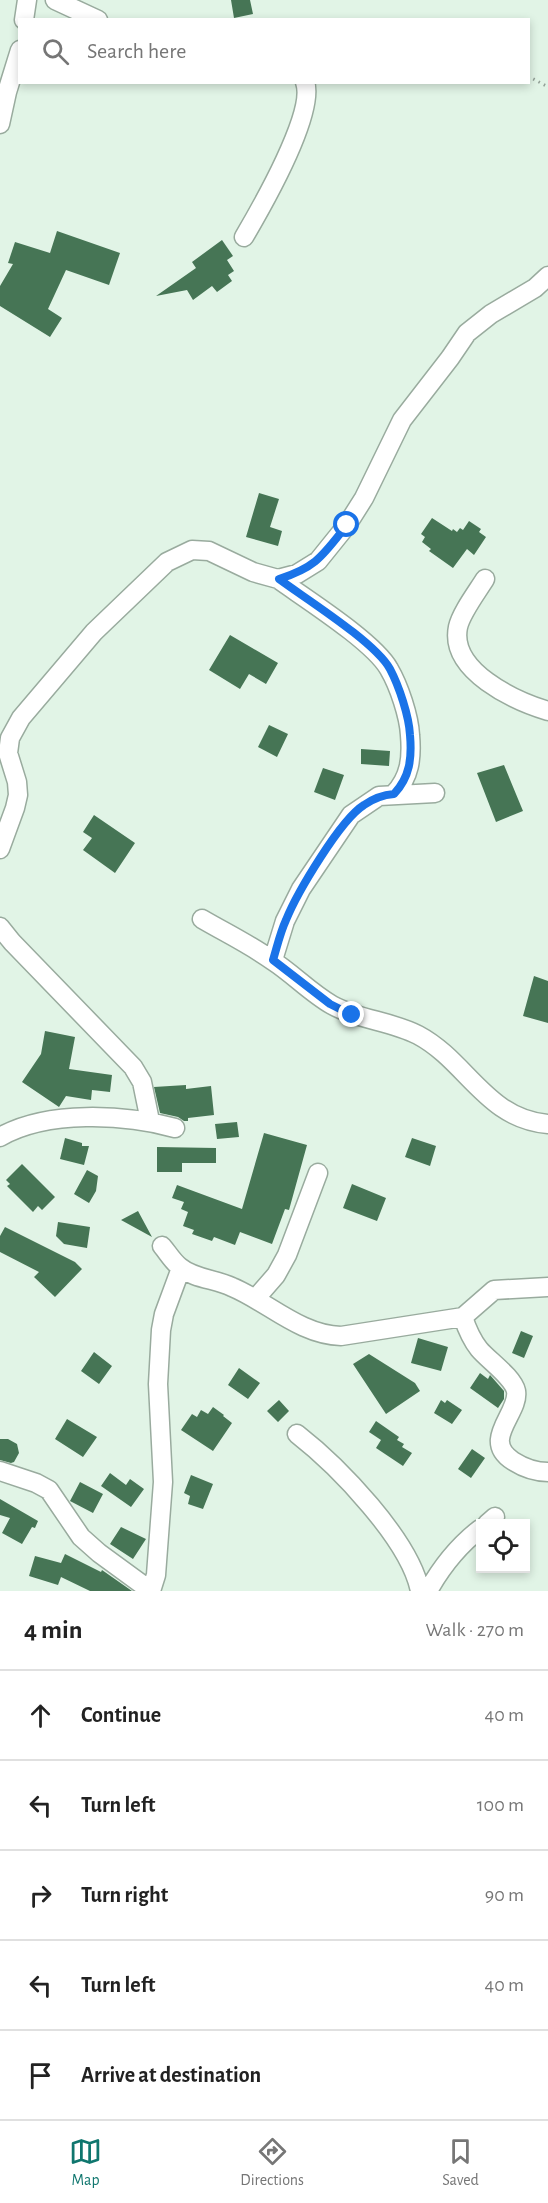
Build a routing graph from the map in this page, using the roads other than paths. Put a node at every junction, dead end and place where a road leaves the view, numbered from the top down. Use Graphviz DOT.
graph roads {
  1 [pos="27,0"];
  2 [pos="56,0"];
  3 [pos="24,18"];
  4 [pos="94,18"];
  5 [pos="18,56"];
  6 [pos="305,84"];
  7 [pos="0,124"];
  8 [pos="244,237"];
  9 [pos="548,276"];
  10 [pos="279,579"];
  11 [pos="485,579"];
  12 [pos="548,711"];
  13 [pos="394,794"];
  14 [pos="435,794"];
  15 [pos="0,849"];
  16 [pos="202,919"];
  17 [pos="0,927"];
  18 [pos="273,960"];
  19 [pos="150,1121"];
  20 [pos="548,1124"];
  21 [pos="175,1128"];
  22 [pos="0,1137"];
  23 [pos="318,1173"];
  24 [pos="162,1246"];
  25 [pos="181,1268"];
  26 [pos="548,1287"];
  27 [pos="256,1298"];
  28 [pos="463,1317"];
  29 [pos="297,1434"];
  30 [pos="0,1471"];
  31 [pos="548,1472"];
  32 [pos="476,1532"];
  33 [pos="151,1591"];
  34 [pos="420,1591"];
  35 [pos="428,1591"];
  1 -- 3 [label="street"];
  2 -- 4 [label="street"];
  5 -- 7 [label="street"];
  6 -- 8 [label="street"];
  9 -- 10 [label="street"];
  10 -- 13 [label="street"];
  10 -- 15 [label="street"];
  11 -- 12 [label="street"];
  13 -- 14 [label="street"];
  13 -- 18 [label="street"];
  16 -- 18 [label="street"];
  17 -- 19 [label="street"];
  18 -- 20 [label="street"];
  19 -- 21 [label="street"];
  19 -- 22 [label="street"];
  23 -- 27 [label="street"];
  24 -- 25 [label="street"];
  25 -- 27 [label="street"];
  25 -- 33 [label="street"];
  26 -- 28 [label="street"];
  27 -- 28 [label="street"];
  28 -- 31 [label="street"];
  29 -- 34 [label="street"];
  30 -- 33 [label="street"];
  32 -- 35 [label="street"];
}
